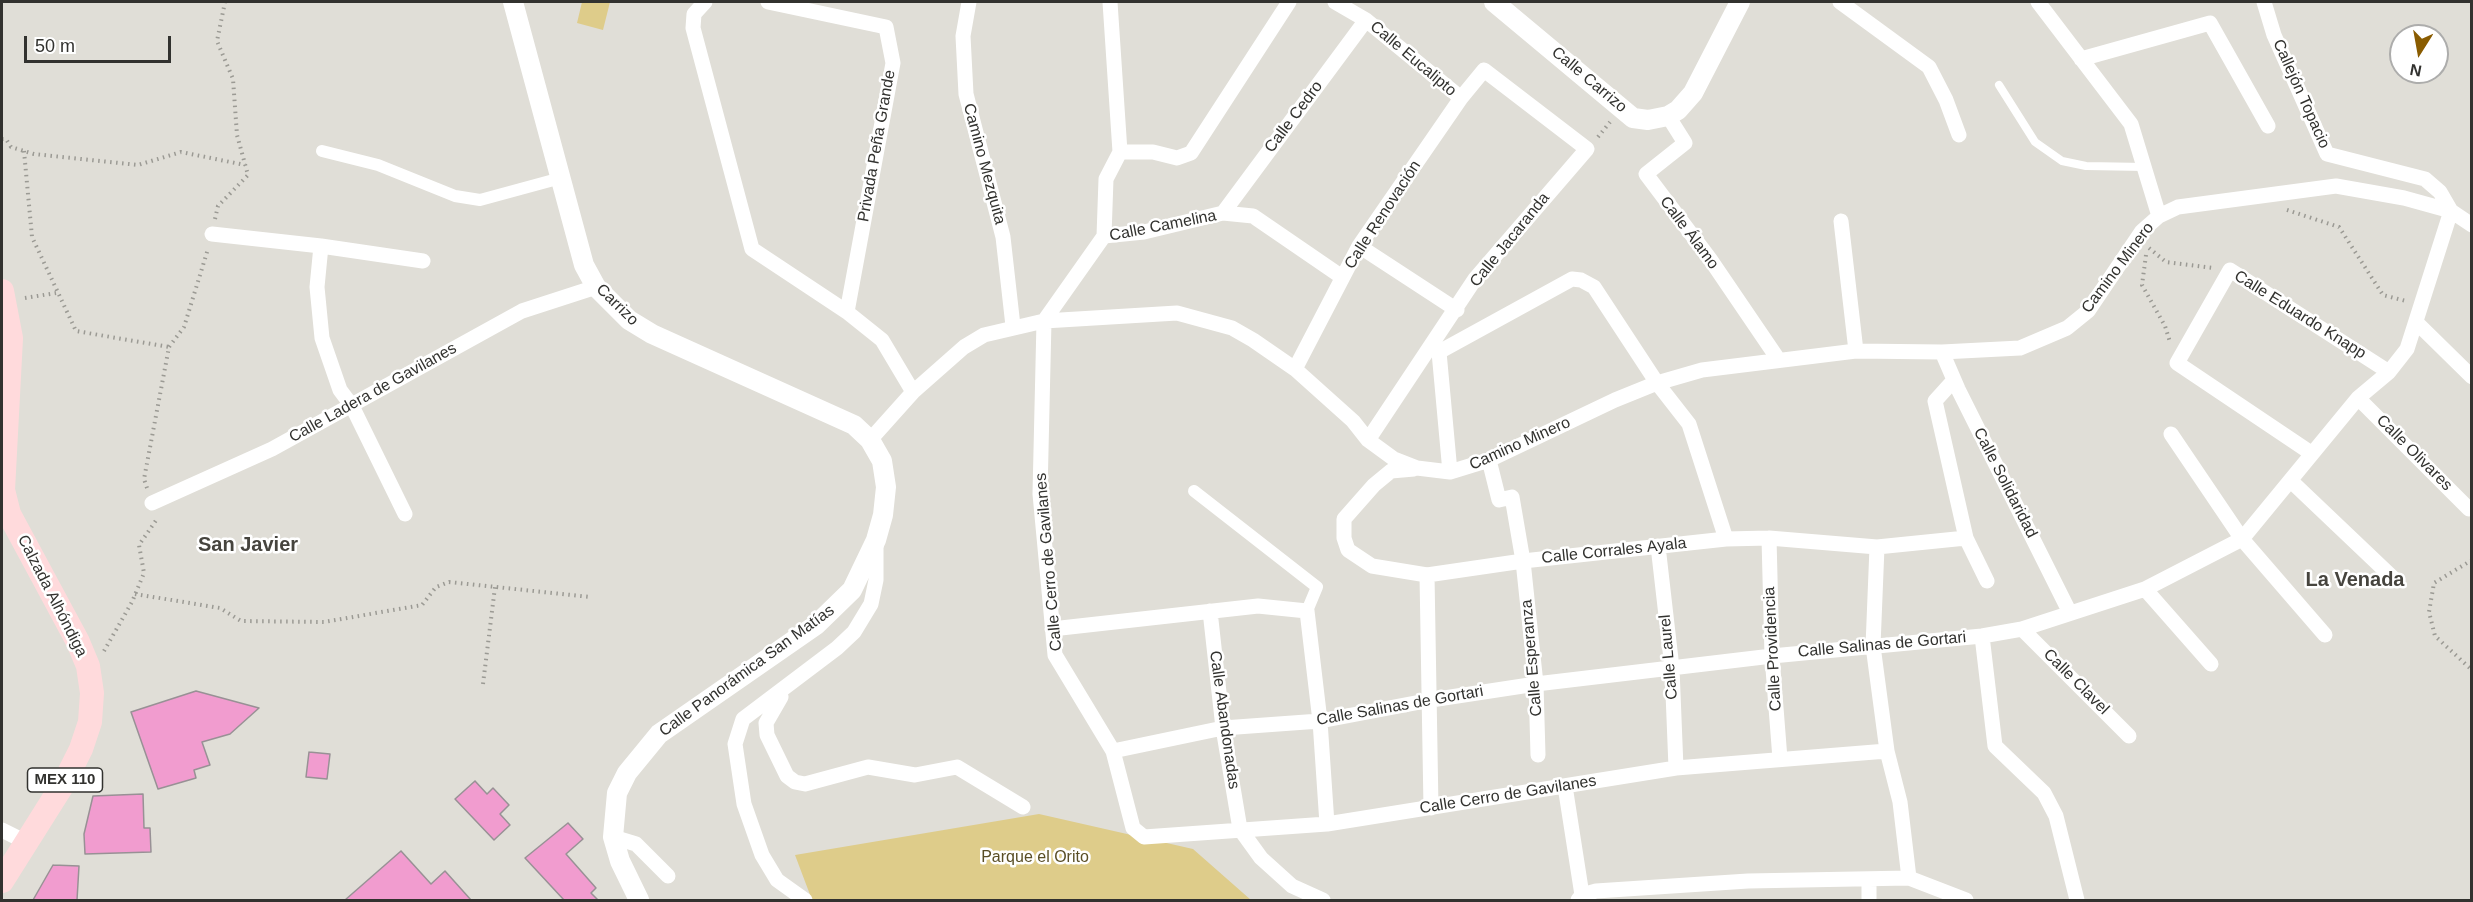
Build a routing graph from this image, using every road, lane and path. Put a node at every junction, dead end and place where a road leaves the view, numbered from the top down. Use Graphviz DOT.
graph roads {
  1 [pos="225,2"];
  2 [pos="513,2"];
  3 [pos="705,2"];
  4 [pos="768,2"];
  5 [pos="969,2"];
  6 [pos="1110,2"];
  7 [pos="1289,2"];
  8 [pos="1335,2"];
  9 [pos="1494,2"];
  10 [pos="1740,2"];
  11 [pos="1840,2"];
  12 [pos="2038,2"];
  13 [pos="2264,2"];
  14 [pos="1366,20"];
  15 [pos="2081,59"];
  16 [pos="1999,85"];
  17 [pos="1461,98"];
  18 [pos="1623,108"];
  19 [pos="1668,116"];
  20 [pos="2268,126"];
  21 [pos="1959,135"];
  22 [pos="2,139"];
  23 [pos="1587,149"];
  24 [pos="24,151"];
  25 [pos="322,151"];
  26 [pos="1120,152"];
  27 [pos="245,165"];
  28 [pos="2145,167"];
  29 [pos="561,178"];
  30 [pos="2279,208"];
  31 [pos="2451,211"];
  32 [pos="1222,213"];
  33 [pos="2159,216"];
  34 [pos="1841,221"];
  35 [pos="2472,225"];
  36 [pos="212,234"];
  37 [pos="1104,236"];
  38 [pos="321,246"];
  39 [pos="1359,246"];
  40 [pos="423,261"];
  41 [pos="2230,270"];
  42 [pos="1342,277"];
  43 [pos="596,287"];
  44 [pos="56,293"];
  45 [pos="3,296"];
  46 [pos="2420,305"];
  47 [pos="1457,310"];
  48 [pos="847,312"];
  49 [pos="1044,321"];
  50 [pos="2417,323"];
  51 [pos="1013,326"];
  52 [pos="1856,351"];
  53 [pos="1942,352"];
  54 [pos="1778,360"];
  55 [pos="2176,363"];
  56 [pos="1295,369"];
  57 [pos="2389,372"];
  58 [pos="2472,377"];
  59 [pos="1954,381"];
  60 [pos="1657,383"];
  61 [pos="913,392"];
  62 [pos="2358,398"];
  63 [pos="352,406"];
  64 [pos="2171,434"];
  65 [pos="870,440"];
  66 [pos="1368,440"];
  67 [pos="2311,453"];
  68 [pos="3,458"];
  69 [pos="1490,460"];
  70 [pos="1417,468"];
  71 [pos="1450,472"];
  72 [pos="2291,481"];
  73 [pos="1194,491"];
  74 [pos="152,503"];
  75 [pos="2469,509"];
  76 [pos="405,514"];
  77 [pos="1769,538"];
  78 [pos="1966,538"];
  79 [pos="1726,539"];
  80 [pos="2242,539"];
  81 [pos="876,540"];
  82 [pos="1658,546"];
  83 [pos="1877,547"];
  84 [pos="2472,560"];
  85 [pos="1523,561"];
  86 [pos="1427,575"];
  87 [pos="2393,578"];
  88 [pos="1987,581"];
  89 [pos="495,587"];
  90 [pos="2145,589"];
  91 [pos="135,594"];
  92 [pos="590,597"];
  93 [pos="1210,611"];
  94 [pos="1307,611"];
  95 [pos="2070,613"];
  96 [pos="1052,629"];
  97 [pos="2022,629"];
  98 [pos="2325,635"];
  99 [pos="1982,636"];
  100 [pos="1873,646"];
  101 [pos="1772,656"];
  102 [pos="2211,664"];
  103 [pos="1672,668"];
  104 [pos="2472,670"];
  105 [pos="483,684"];
  106 [pos="789,684"];
  107 [pos="1536,684"];
  108 [pos="1431,700"];
  109 [pos="1320,721"];
  110 [pos="1222,728"];
  111 [pos="2129,736"];
  112 [pos="1113,751"];
  113 [pos="1887,751"];
  114 [pos="1538,755"];
  115 [pos="1780,759"];
  116 [pos="1676,768"];
  117 [pos="1565,786"];
  118 [pos="1023,807"];
  119 [pos="1431,808"];
  120 [pos="1327,824"];
  121 [pos="1240,829"];
  122 [pos="2,830"];
  123 [pos="613,837"];
  124 [pos="26,842"];
  125 [pos="668,876"];
  126 [pos="1909,878"];
  127 [pos="1869,879"];
  128 [pos="2,882"];
  129 [pos="1580,898"];
  130 [pos="639,900"];
  131 [pos="805,900"];
  132 [pos="1323,900"];
  133 [pos="1869,900"];
  134 [pos="1966,900"];
  135 [pos="2077,900"];
  1 -- 27 [label="path"];
  2 -- 29 [label="street, Carrizo"];
  3 -- 48 [label="street"];
  4 -- 48 [label="street, Privada Peña Grande"];
  5 -- 51 [label="street, Camino Mezquita"];
  6 -- 26 [label="street"];
  7 -- 26 [label="street"];
  8 -- 14 [label="street, Calle Eucalipto"];
  9 -- 18 [label="street, Calle Carrizo"];
  10 -- 19 [label="street"];
  11 -- 21 [label="street"];
  12 -- 15 [label="street, Camino Minero"];
  13 -- 31 [label="street, Callejón Topacio"];
  14 -- 17 [label="street, Calle Eucalipto"];
  14 -- 32 [label="street, Calle Cedro"];
  15 -- 20 [label="street"];
  15 -- 28 [label="street, Camino Minero"];
  16 -- 28 [label="lane"];
  17 -- 23 [label="street, Calle Renovación"];
  17 -- 39 [label="street, Calle Renovación"];
  18 -- 19 [label="street, Calle Carrizo"];
  18 -- 23 [label="path"];
  19 -- 54 [label="street, Calle Álamo"];
  22 -- 24 [label="path"];
  23 -- 47 [label="street, Calle Jacaranda"];
  24 -- 27 [label="path"];
  24 -- 44 [label="path"];
  25 -- 29 [label="street"];
  26 -- 37 [label="street"];
  27 -- 36 [label="path"];
  28 -- 33 [label="street, Camino Minero"];
  29 -- 43 [label="street, Carrizo"];
  30 -- 46 [label="path"];
  31 -- 33 [label="street, Camino Minero"];
  31 -- 35 [label="street, Camino Minero"];
  31 -- 46 [label="street, Calle Salinas de Gortari"];
  32 -- 37 [label="street, Calle Camelina"];
  32 -- 42 [label="street, Calle Camelina"];
  33 -- 53 [label="street, Camino Minero"];
  34 -- 52 [label="street"];
  36 -- 38 [label="street"];
  36 -- 44 [label="path"];
  37 -- 49 [label="street, Calle Camelina"];
  38 -- 40 [label="street"];
  38 -- 63 [label="street"];
  39 -- 42 [label="street, Calle Renovación"];
  39 -- 47 [label="street"];
  41 -- 55 [label="street, Calle Eduardo Knapp"];
  41 -- 55 [label="path"];
  41 -- 57 [label="street, Calle Eduardo Knapp"];
  42 -- 56 [label="street, Calle Renovación"];
  43 -- 63 [label="street, Calle Ladera de Gavilanes"];
  43 -- 65 [label="street, Carrizo"];
  44 -- 45 [label="path"];
  45 -- 68 [label="main road, Calzada Alhóndiga / MEX 110"];
  46 -- 50 [label="street, Calle Salinas de Gortari"];
  47 -- 66 [label="street, Calle Jacaranda"];
  48 -- 61 [label="street"];
  49 -- 51 [label="street, Camino Minero"];
  49 -- 56 [label="street, Camino Minero"];
  49 -- 96 [label="street, Calle Cerro de Gavilanes"];
  50 -- 57 [label="street, Calle Salinas de Gortari"];
  50 -- 58 [label="street"];
  51 -- 61 [label="street, Camino Minero"];
  52 -- 53 [label="street, Camino Minero"];
  52 -- 54 [label="street, Camino Minero"];
  53 -- 59 [label="street, Calle Solidaridad"];
  54 -- 60 [label="street, Camino Minero"];
  55 -- 67 [label="street"];
  56 -- 66 [label="street, Camino Minero"];
  57 -- 62 [label="street, Calle Salinas de Gortari"];
  59 -- 78 [label="street"];
  59 -- 95 [label="street, Calle Solidaridad"];
  60 -- 69 [label="street, Camino Minero"];
  60 -- 71 [label="street"];
  60 -- 79 [label="street"];
  61 -- 65 [label="street, Camino Minero"];
  62 -- 67 [label="street, Calle Salinas de Gortari"];
  62 -- 75 [label="street, Calle Olivares"];
  63 -- 74 [label="street, Calle Ladera de Gavilanes"];
  63 -- 76 [label="street"];
  64 -- 80 [label="street"];
  65 -- 81 [label="street, Calle Panorámica San Matías"];
  66 -- 70 [label="street, Camino Minero"];
  67 -- 72 [label="street, Calle Salinas de Gortari"];
  68 -- 124 [label="main road, Calzada Alhóndiga / MEX 110"];
  69 -- 71 [label="street, Camino Minero"];
  69 -- 85 [label="street, Calle Esperanza"];
  70 -- 71 [label="street, Camino Minero"];
  70 -- 86 [label="street, Calle Corrales Ayala"];
  72 -- 80 [label="street, Calle Salinas de Gortari"];
  72 -- 87 [label="street"];
  73 -- 94 [label="street"];
  77 -- 79 [label="street, Calle Corrales Ayala"];
  77 -- 83 [label="street, Calle Corrales Ayala"];
  77 -- 101 [label="street, Calle Providencia"];
  78 -- 83 [label="street, Calle Corrales Ayala"];
  78 -- 88 [label="street"];
  79 -- 82 [label="street, Calle Corrales Ayala"];
  80 -- 90 [label="street, Calle Salinas de Gortari"];
  80 -- 98 [label="street"];
  81 -- 106 [label="street"];
  81 -- 123 [label="street, Calle Panorámica San Matías"];
  82 -- 85 [label="street, Calle Corrales Ayala"];
  82 -- 103 [label="street, Calle Laurel"];
  83 -- 100 [label="street"];
  84 -- 104 [label="path"];
  85 -- 86 [label="street, Calle Corrales Ayala"];
  85 -- 107 [label="street, Calle Esperanza"];
  86 -- 108 [label="street"];
  89 -- 91 [label="path"];
  89 -- 92 [label="path"];
  89 -- 105 [label="path"];
  90 -- 95 [label="street, Calle Salinas de Gortari"];
  90 -- 102 [label="street"];
  93 -- 94 [label="street"];
  93 -- 96 [label="street"];
  93 -- 110 [label="street, Calle Abandonadas"];
  94 -- 109 [label="street"];
  95 -- 97 [label="street, Calle Salinas de Gortari"];
  96 -- 112 [label="street, Calle Cerro de Gavilanes"];
  97 -- 99 [label="street, Calle Salinas de Gortari"];
  97 -- 111 [label="street, Calle Clavel"];
  99 -- 100 [label="street, Calle Salinas de Gortari"];
  99 -- 135 [label="street"];
  100 -- 101 [label="street, Calle Salinas de Gortari"];
  100 -- 113 [label="street"];
  101 -- 103 [label="street, Calle Salinas de Gortari"];
  101 -- 115 [label="street, Calle Providencia"];
  103 -- 107 [label="street, Calle Salinas de Gortari"];
  103 -- 116 [label="street, Calle Laurel"];
  106 -- 118 [label="street"];
  106 -- 131 [label="street"];
  107 -- 108 [label="street, Calle Salinas de Gortari"];
  107 -- 114 [label="street, Calle Esperanza"];
  108 -- 109 [label="street, Calle Salinas de Gortari"];
  108 -- 119 [label="street"];
  109 -- 110 [label="street, Calle Salinas de Gortari"];
  109 -- 120 [label="street"];
  110 -- 112 [label="street, Calle Salinas de Gortari"];
  110 -- 121 [label="street, Calle Abandonadas"];
  112 -- 121 [label="street, Calle Cerro de Gavilanes"];
  113 -- 115 [label="street, Calle Cerro de Gavilanes"];
  113 -- 126 [label="street"];
  115 -- 116 [label="street, Calle Cerro de Gavilanes"];
  116 -- 117 [label="street, Calle Cerro de Gavilanes"];
  117 -- 119 [label="street, Calle Cerro de Gavilanes"];
  117 -- 129 [label="street"];
  119 -- 120 [label="street, Calle Cerro de Gavilanes"];
  120 -- 121 [label="street, Calle Cerro de Gavilanes"];
  121 -- 132 [label="street"];
  122 -- 124 [label="street"];
  123 -- 125 [label="street"];
  123 -- 130 [label="street, Calle Panorámica San Matías"];
  124 -- 128 [label="main road, Calzada Alhóndiga / MEX 110"];
  126 -- 127 [label="street"];
  126 -- 134 [label="street"];
  127 -- 129 [label="street"];
  127 -- 133 [label="street"];
}
